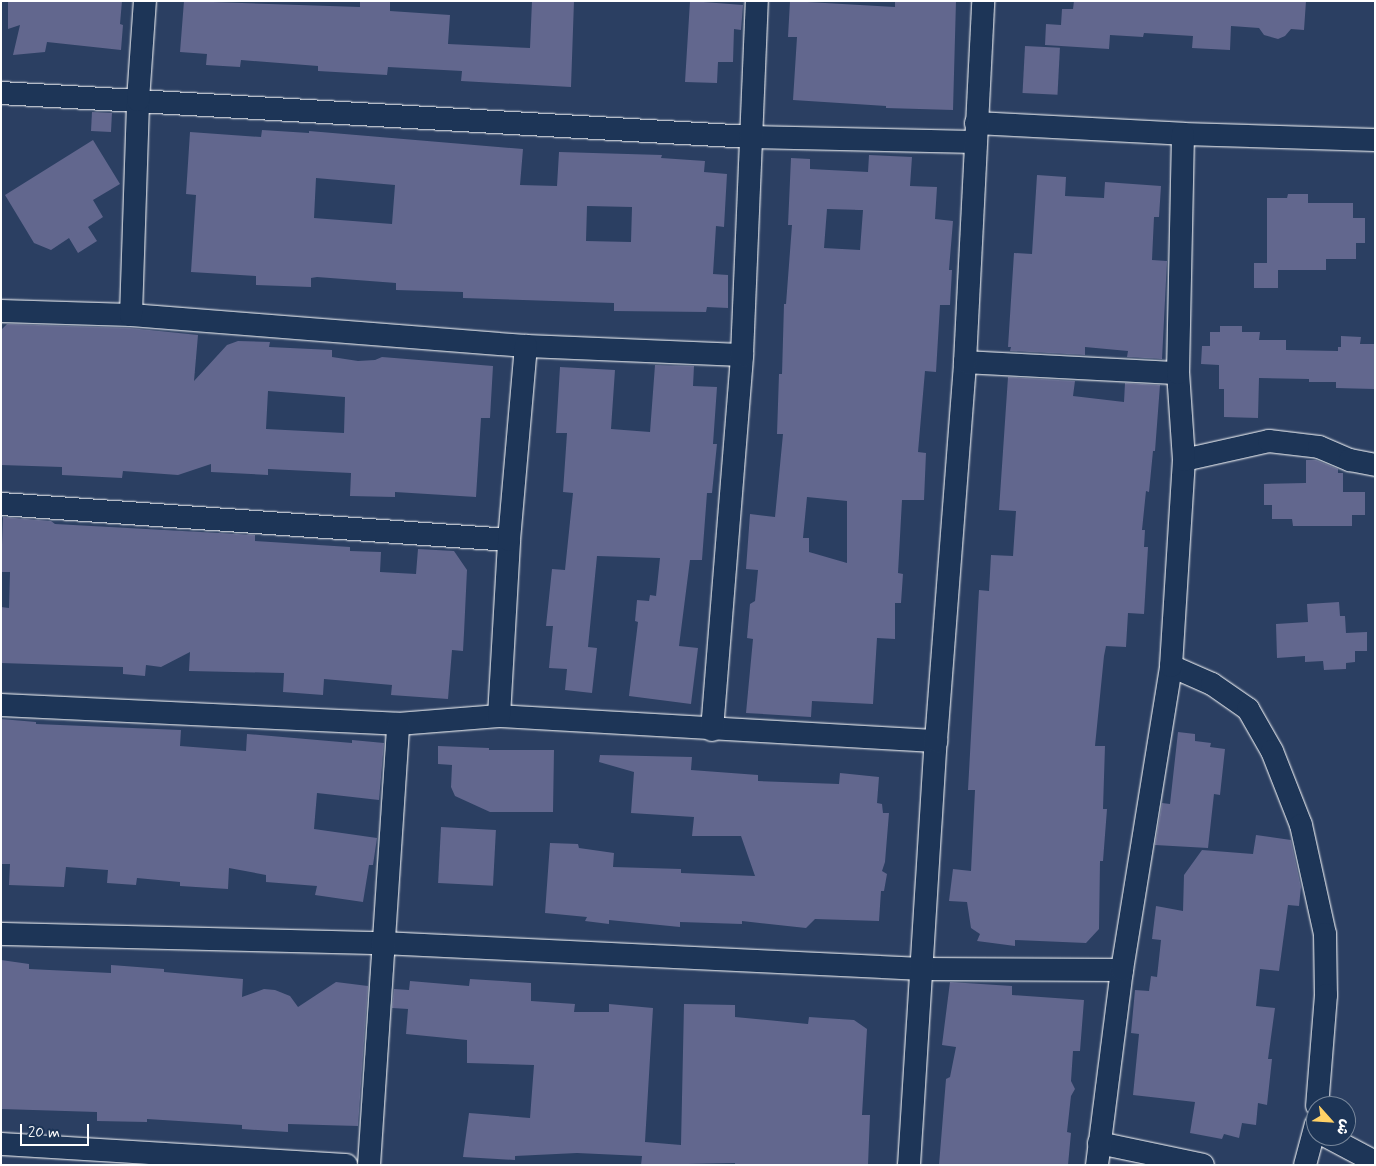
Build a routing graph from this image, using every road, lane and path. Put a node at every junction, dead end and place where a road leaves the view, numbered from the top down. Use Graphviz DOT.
graph roads {
  1 [pos="145,1"];
  2 [pos="758,1"];
  3 [pos="983,1"];
  4 [pos="1,93"];
  5 [pos="138,100"];
  6 [pos="975,133"];
  7 [pos="1183,134"];
  8 [pos="750,138"];
  9 [pos="1375,140"];
  10 [pos="1,311"];
  11 [pos="131,315"];
  12 [pos="526,346"];
  13 [pos="742,355"];
  14 [pos="964,362"];
  15 [pos="1178,373"];
  16 [pos="1184,460"];
  17 [pos="1375,465"];
  18 [pos="1,504"];
  19 [pos="509,540"];
  20 [pos="1171,666"];
  21 [pos="1,705"];
  22 [pos="499,716"];
  23 [pos="398,724"];
  24 [pos="712,730"];
  25 [pos="936,742"];
  26 [pos="1,934"];
  27 [pos="382,943"];
  28 [pos="922,968"];
  29 [pos="1122,970"];
  30 [pos="1318,1096"];
  31 [pos="1,1144"];
  32 [pos="1311,1146"];
  33 [pos="1345,1146"];
  34 [pos="1098,1154"];
  35 [pos="1375,1162"];
  36 [pos="346,1165"];
  37 [pos="369,1165"];
  38 [pos="909,1165"];
  39 [pos="1203,1165"];
  40 [pos="1305,1165"];
  1 -- 5 [label="street"];
  2 -- 8 [label="street"];
  3 -- 6 [label="street"];
  4 -- 5 [label="street"];
  5 -- 8 [label="street"];
  5 -- 11 [label="street"];
  6 -- 7 [label="street"];
  6 -- 8 [label="street"];
  6 -- 14 [label="street"];
  7 -- 9 [label="street"];
  7 -- 15 [label="street"];
  8 -- 13 [label="street"];
  10 -- 11 [label="street"];
  11 -- 12 [label="street"];
  12 -- 13 [label="street"];
  12 -- 19 [label="street"];
  13 -- 24 [label="street"];
  14 -- 15 [label="street"];
  14 -- 25 [label="street"];
  15 -- 16 [label="street"];
  16 -- 17 [label="street"];
  16 -- 20 [label="street"];
  18 -- 19 [label="street"];
  19 -- 22 [label="street"];
  20 -- 29 [label="street"];
  20 -- 30 [label="street"];
  21 -- 23 [label="street"];
  22 -- 23 [label="street"];
  22 -- 24 [label="street"];
  23 -- 27 [label="street"];
  24 -- 25 [label="street"];
  25 -- 28 [label="street"];
  26 -- 27 [label="street"];
  27 -- 28 [label="street"];
  27 -- 37 [label="street"];
  28 -- 29 [label="street"];
  28 -- 38 [label="street"];
  29 -- 34 [label="street"];
  31 -- 36 [label="street"];
  32 -- 40 [label="street"];
  33 -- 35 [label="street"];
  34 -- 39 [label="street"];
}
